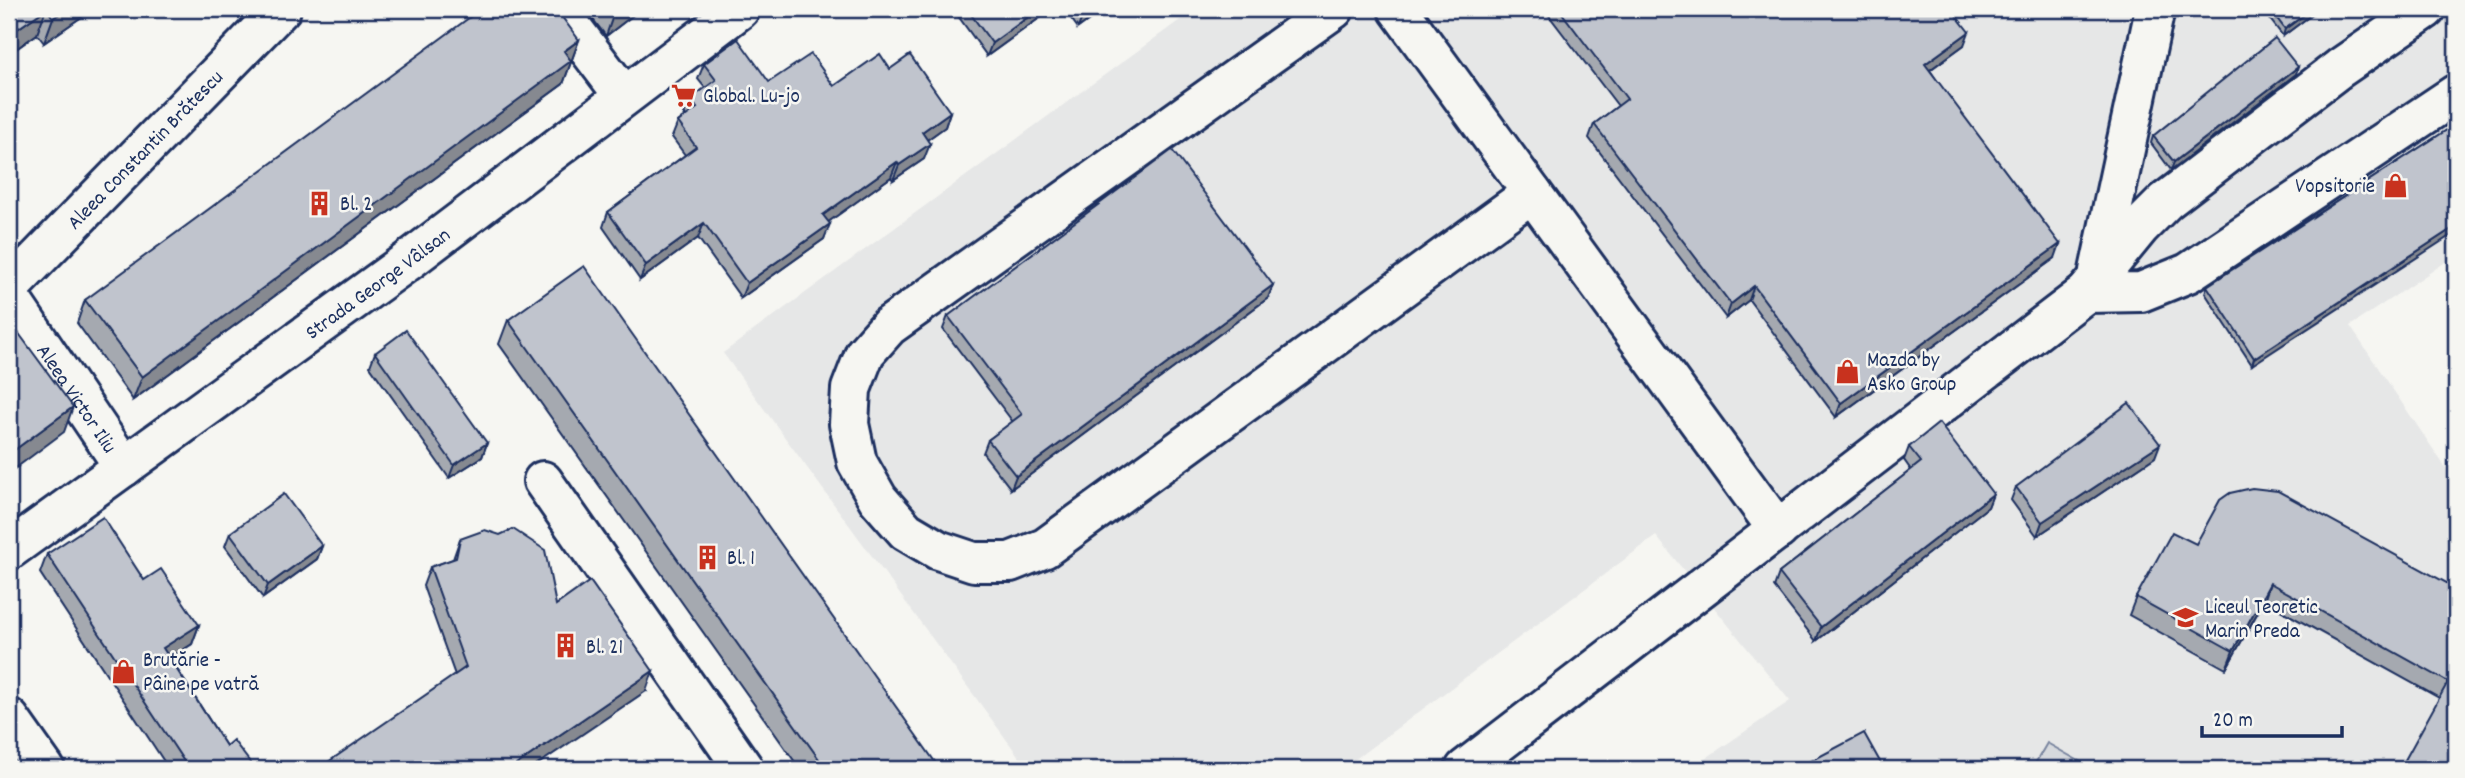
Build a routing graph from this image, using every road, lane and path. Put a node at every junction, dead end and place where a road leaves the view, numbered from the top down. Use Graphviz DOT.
graph roads {
  1 [pos="281,9"];
  2 [pos="558,9"];
  3 [pos="740,9"];
  4 [pos="1334,9"];
  5 [pos="1398,9"];
  6 [pos="2155,9"];
  7 [pos="2426,9"];
  8 [pos="2456,94"];
  9 [pos="624,96"];
  10 [pos="1532,193"];
  11 [pos="2092,285"];
  12 [pos="9,288"];
  13 [pos="9,297"];
  14 [pos="124,467"];
  15 [pos="543,481"];
  16 [pos="1778,530"];
  17 [pos="9,550"];
  18 [pos="9,718"];
  19 [pos="45,769"];
  20 [pos="744,769"];
  21 [pos="1465,769"];
  1 -- 12 [label="street, Aleea Constantin Brătescu"];
  2 -- 9 [label="street"];
  3 -- 9 [label="street, Strada George Vâlsan"];
  4 -- 10 [label="street"];
  5 -- 10 [label="street"];
  6 -- 11 [label="street"];
  7 -- 11 [label="street"];
  8 -- 11 [label="street"];
  9 -- 14 [label="street, Strada George Vâlsan"];
  10 -- 16 [label="street"];
  11 -- 16 [label="street"];
  13 -- 14 [label="street, Aleea Victor Iliu"];
  14 -- 17 [label="street, Strada George Vâlsan"];
  15 -- 20 [label="street"];
  16 -- 21 [label="street"];
  18 -- 19 [label="street"];
}
